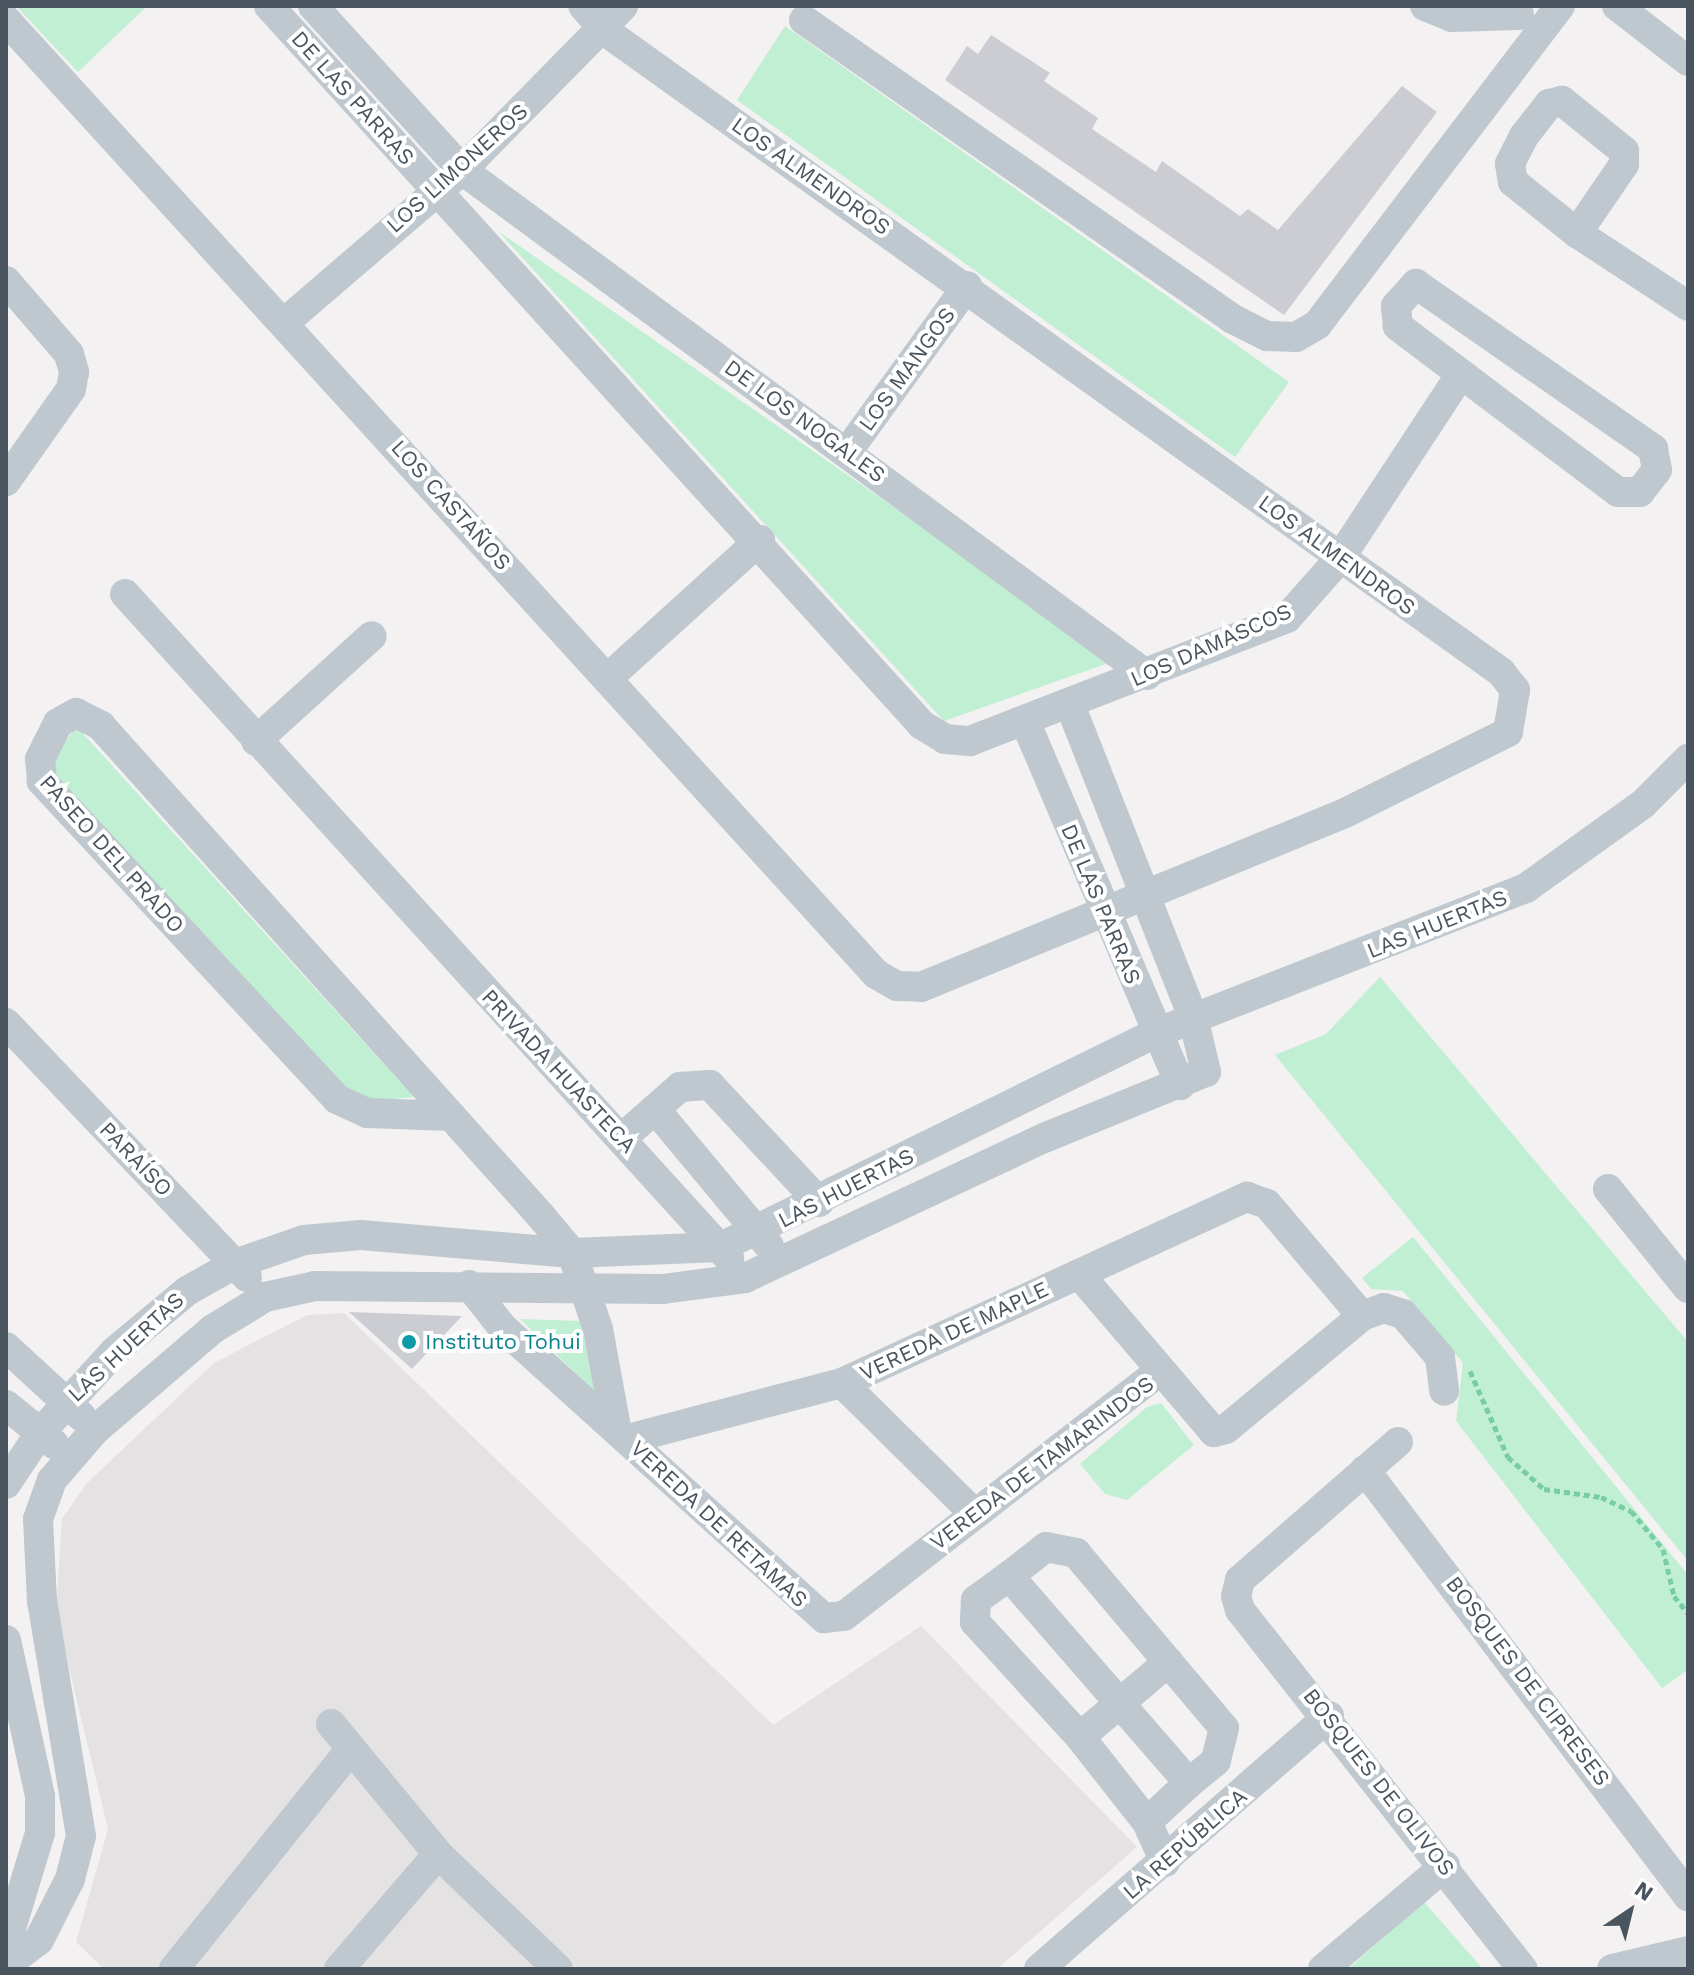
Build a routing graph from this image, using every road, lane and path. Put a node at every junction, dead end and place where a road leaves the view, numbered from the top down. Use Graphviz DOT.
graph roads {
  1 [pos="269,6"];
  2 [pos="313,6"];
  3 [pos="583,6"];
  4 [pos="623,6"];
  5 [pos="1425,6"];
  6 [pos="1560,6"];
  7 [pos="1617,6"];
  8 [pos="1523,19"];
  9 [pos="6,20"];
  10 [pos="804,20"];
  11 [pos="605,31"];
  12 [pos="1688,61"];
  13 [pos="462,170"];
  14 [pos="438,190"];
  15 [pos="1577,233"];
  16 [pos="6,281"];
  17 [pos="967,286"];
  18 [pos="1688,306"];
  19 [pos="284,323"];
  20 [pos="1461,374"];
  21 [pos="847,452"];
  22 [pos="6,481"];
  23 [pos="760,540"];
  24 [pos="1340,558"];
  25 [pos="125,594"];
  26 [pos="372,636"];
  27 [pos="1147,675"];
  28 [pos="609,677"];
  29 [pos="1070,704"];
  30 [pos="1025,721"];
  31 [pos="256,741"];
  32 [pos="1688,759"];
  33 [pos="1146,893"];
  34 [pos="1103,911"];
  35 [pos="897,986"];
  36 [pos="1193,1017"];
  37 [pos="6,1023"];
  38 [pos="1156,1033"];
  39 [pos="1208,1064"];
  40 [pos="1180,1085"];
  41 [pos="655,1109"];
  42 [pos="451,1116"];
  43 [pos="621,1139"];
  44 [pos="1608,1189"];
  45 [pos="819,1202"];
  46 [pos="758,1233"];
  47 [pos="721,1247"];
  48 [pos="572,1253"];
  49 [pos="783,1263"];
  50 [pos="235,1264"];
  51 [pos="1079,1274"];
  52 [pos="745,1278"];
  53 [pos="469,1285"];
  54 [pos="1688,1288"];
  55 [pos="587,1290"];
  56 [pos="265,1297"];
  57 [pos="1362,1316"];
  58 [pos="6,1347"];
  59 [pos="1440,1357"];
  60 [pos="1157,1373"];
  61 [pos="842,1383"];
  62 [pos="1444,1391"];
  63 [pos="67,1402"];
  64 [pos="6,1405"];
  65 [pos="95,1430"];
  66 [pos="40,1433"];
  67 [pos="622,1433"];
  68 [pos="1398,1442"];
  69 [pos="70,1458"];
  70 [pos="1365,1470"];
  71 [pos="6,1484"];
  72 [pos="973,1512"];
  73 [pos="1009,1576"];
  74 [pos="1688,1613"];
  75 [pos="824,1618"];
  76 [pos="6,1640"];
  77 [pos="1168,1662"];
  78 [pos="1118,1704"];
  79 [pos="1329,1716"];
  80 [pos="331,1724"];
  81 [pos="1080,1737"];
  82 [pos="351,1749"];
  83 [pos="1189,1783"];
  84 [pos="1147,1822"];
  85 [pos="438,1854"];
  86 [pos="1165,1862"];
  87 [pos="1445,1866"];
  88 [pos="1688,1896"];
  89 [pos="6,1945"];
  90 [pos="1688,1951"];
  91 [pos="6,1965"];
  92 [pos="174,1969"];
  93 [pos="339,1969"];
  94 [pos="558,1969"];
  95 [pos="1039,1969"];
  96 [pos="1323,1969"];
  97 [pos="1523,1969"];
  98 [pos="1612,1969"];
  1 -- 14 [label="street, DE LAS PARRAS"];
  2 -- 13 [label="street, DE LAS PARRAS"];
  3 -- 11 [label="street, LOS ALMENDROS"];
  4 -- 11 [label="street, LOS LIMONEROS"];
  5 -- 8 [label="street"];
  6 -- 8 [label="street"];
  7 -- 12 [label="street"];
  8 -- 10 [label="street"];
  9 -- 19 [label="street, LOS CASTAÑOS"];
  11 -- 13 [label="street, LOS LIMONEROS"];
  11 -- 17 [label="street, LOS ALMENDROS"];
  13 -- 14 [label="street, LOS LIMONEROS"];
  13 -- 21 [label="street, DE LOS NOGALES"];
  14 -- 19 [label="street, LOS LIMONEROS"];
  14 -- 23 [label="street"];
  15 -- 18 [label="street"];
  16 -- 22 [label="street"];
  17 -- 21 [label="street, LOS MANGOS"];
  17 -- 24 [label="street, LOS ALMENDROS"];
  19 -- 28 [label="street, LOS CASTAÑOS"];
  20 -- 20 [label="street"];
  20 -- 24 [label="street, LOS DAMASCOS"];
  21 -- 27 [label="street, DE LOS NOGALES"];
  23 -- 28 [label="street"];
  23 -- 30 [label="street, LOS DAMASCOS"];
  24 -- 27 [label="street, LOS DAMASCOS"];
  24 -- 33 [label="street, LOS ALMENDROS"];
  25 -- 31 [label="street, PRIVADA HUASTECA"];
  26 -- 31 [label="street"];
  27 -- 29 [label="street, LOS DAMASCOS"];
  28 -- 35 [label="street, LOS CASTAÑOS"];
  29 -- 30 [label="street, LOS DAMASCOS"];
  29 -- 33 [label="street, DE LAS PARRAS"];
  30 -- 34 [label="street, DE LAS PARRAS"];
  31 -- 43 [label="street, PRIVADA HUASTECA"];
  32 -- 36 [label="street, LAS HUERTAS"];
  33 -- 34 [label="street, LOS ALMENDROS"];
  33 -- 36 [label="street, DE LAS PARRAS"];
  34 -- 35 [label="street, LOS ALMENDROS"];
  34 -- 38 [label="street, DE LAS PARRAS"];
  36 -- 38 [label="street, LAS HUERTAS"];
  36 -- 39 [label="street, DE LAS PARRAS"];
  37 -- 50 [label="street, PARAÍSO"];
  38 -- 40 [label="street, DE LAS PARRAS"];
  38 -- 45 [label="street, LAS HUERTAS"];
  39 -- 40 [label="street, LAS HUERTAS"];
  40 -- 49 [label="street, LAS HUERTAS"];
  41 -- 43 [label="street"];
  41 -- 45 [label="street"];
  41 -- 46 [label="street"];
  42 -- 42 [label="street, PASEO DEL PRADO"];
  42 -- 48 [label="street, PASEO DEL PRADO"];
  43 -- 47 [label="street, PRIVADA HUASTECA"];
  44 -- 54 [label="street"];
  45 -- 46 [label="street, LAS HUERTAS"];
  46 -- 47 [label="street, LAS HUERTAS"];
  46 -- 49 [label="street"];
  47 -- 48 [label="street, LAS HUERTAS"];
  47 -- 52 [label="street, PRIVADA HUASTECA"];
  48 -- 50 [label="street, LAS HUERTAS"];
  48 -- 55 [label="street, PASEO DEL PRADO"];
  49 -- 52 [label="street, LAS HUERTAS"];
  50 -- 56 [label="street, PARAÍSO"];
  50 -- 63 [label="street, LAS HUERTAS"];
  51 -- 57 [label="street, VEREDA DE MAPLE"];
  51 -- 60 [label="street"];
  51 -- 61 [label="street, VEREDA DE MAPLE"];
  52 -- 55 [label="street, LAS HUERTAS"];
  53 -- 55 [label="street, LAS HUERTAS"];
  53 -- 56 [label="street, LAS HUERTAS"];
  53 -- 67 [label="street, VEREDA DE RETAMAS"];
  55 -- 67 [label="street, VEREDA DE RETAMAS"];
  56 -- 65 [label="street, LAS HUERTAS"];
  57 -- 59 [label="street"];
  57 -- 60 [label="street, VEREDA DE TAMARINDOS"];
  58 -- 63 [label="street"];
  59 -- 62 [label="street"];
  59 -- 74 [label="path"];
  60 -- 72 [label="street, VEREDA DE TAMARINDOS"];
  61 -- 67 [label="street, VEREDA DE MAPLE"];
  61 -- 72 [label="street"];
  63 -- 65 [label="street"];
  63 -- 66 [label="street, LAS HUERTAS"];
  64 -- 66 [label="street"];
  65 -- 69 [label="street, LAS HUERTAS"];
  66 -- 69 [label="street"];
  66 -- 71 [label="street, LAS HUERTAS"];
  67 -- 75 [label="street, VEREDA DE RETAMAS"];
  68 -- 70 [label="street"];
  69 -- 91 [label="street, LAS HUERTAS"];
  70 -- 79 [label="street, BOSQUES DE OLIVOS"];
  70 -- 88 [label="street, BOSQUES DE CIPRESES"];
  72 -- 75 [label="street, VEREDA DE TAMARINDOS"];
  73 -- 77 [label="street"];
  73 -- 78 [label="street"];
  73 -- 81 [label="street"];
  76 -- 89 [label="street"];
  77 -- 78 [label="street"];
  77 -- 83 [label="street"];
  78 -- 81 [label="street"];
  78 -- 83 [label="street"];
  79 -- 86 [label="street, LA REPÚBLICA"];
  79 -- 87 [label="street, BOSQUES DE OLIVOS"];
  80 -- 82 [label="street"];
  81 -- 84 [label="street"];
  82 -- 85 [label="street"];
  82 -- 92 [label="street"];
  83 -- 84 [label="street"];
  84 -- 86 [label="street"];
  85 -- 93 [label="street"];
  85 -- 94 [label="street"];
  86 -- 95 [label="street, LA REPÚBLICA"];
  87 -- 96 [label="street"];
  87 -- 97 [label="street, BOSQUES DE OLIVOS"];
  90 -- 98 [label="street"];
}
